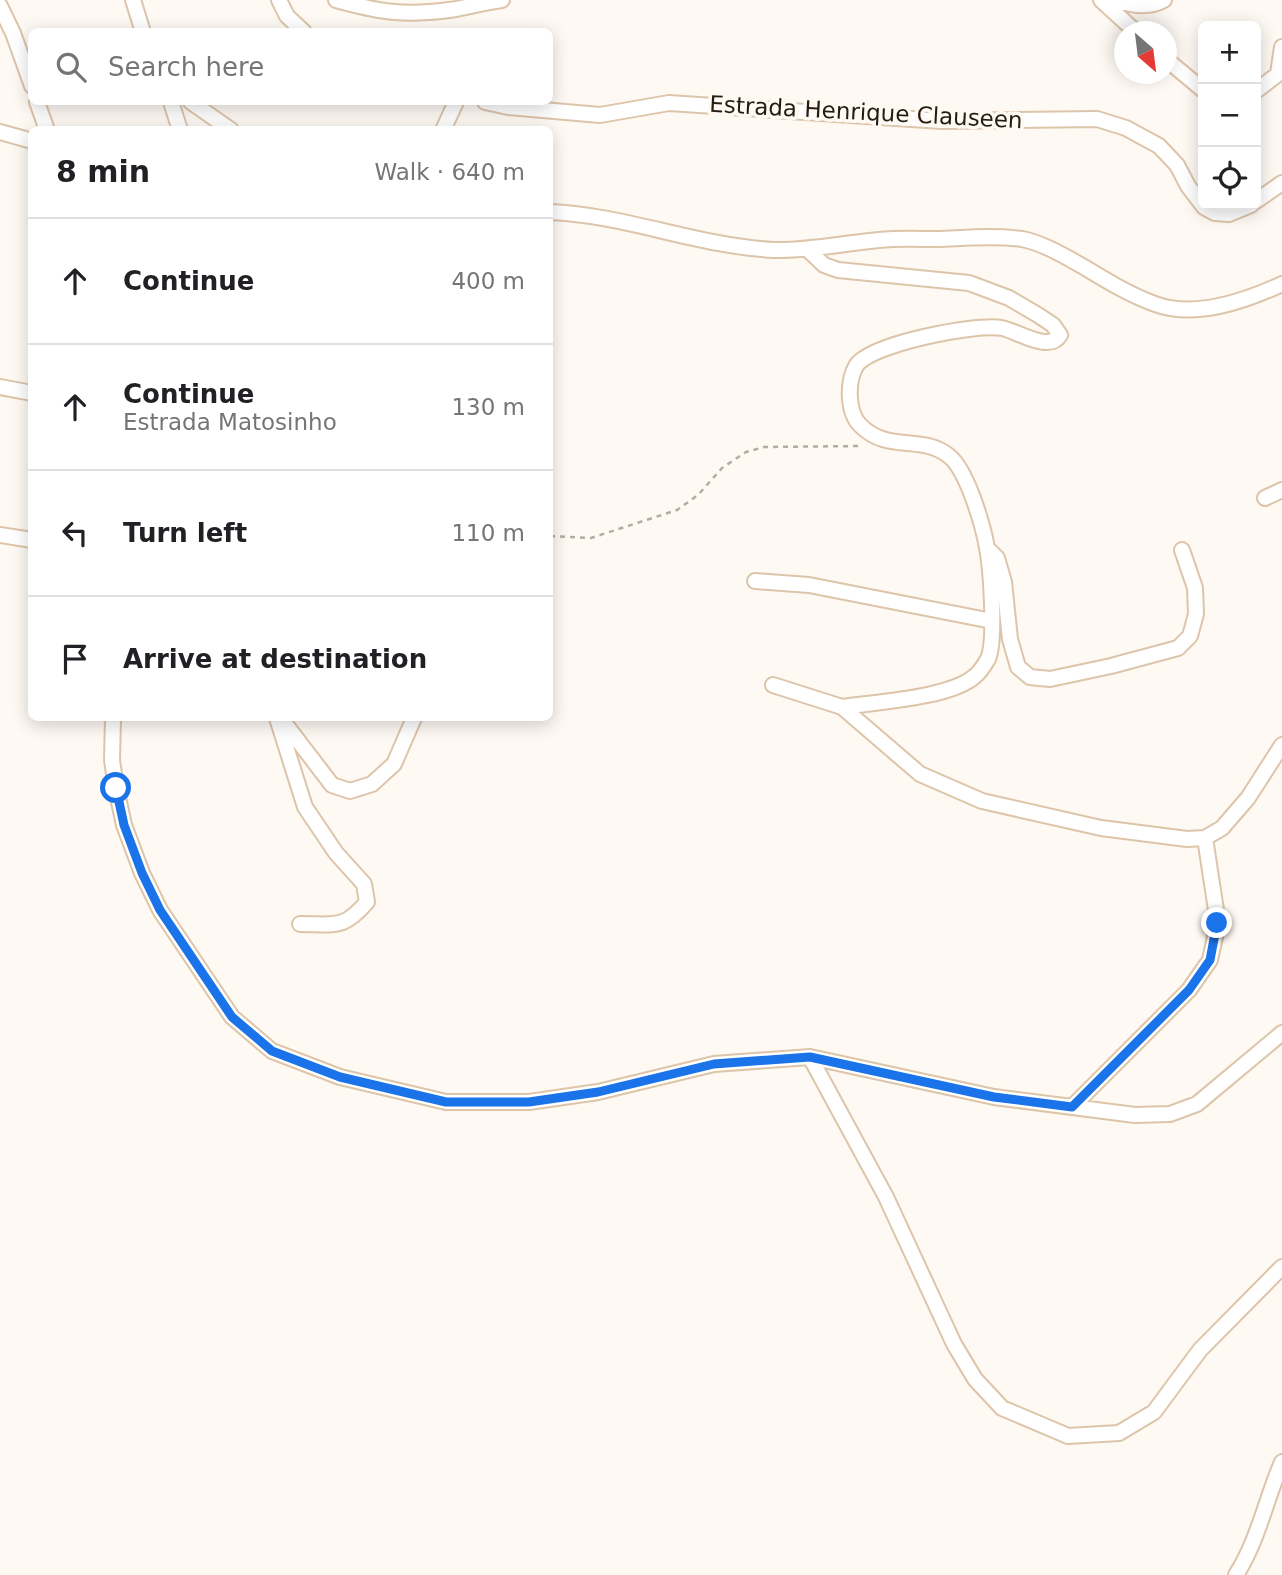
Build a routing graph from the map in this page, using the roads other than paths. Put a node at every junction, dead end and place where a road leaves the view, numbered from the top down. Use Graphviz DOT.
graph roads {
  1 [pos="132,0"];
  2 [pos="279,0"];
  3 [pos="336,0"];
  4 [pos="502,0"];
  5 [pos="1101,0"];
  6 [pos="1115,0"];
  7 [pos="1164,0"];
  8 [pos="0,6"];
  9 [pos="1124,21"];
  10 [pos="142,28"];
  11 [pos="300,28"];
  12 [pos="1282,47"];
  13 [pos="1177,67"];
  14 [pos="28,75"];
  15 [pos="1198,85"];
  16 [pos="1261,87"];
  17 [pos="38,105"];
  18 [pos="172,105"];
  19 [pos="195,105"];
  20 [pos="455,105"];
  21 [pos="499,105"];
  22 [pos="46,126"];
  23 [pos="179,126"];
  24 [pos="225,126"];
  25 [pos="445,126"];
  26 [pos="0,132"];
  27 [pos="28,140"];
  28 [pos="1282,183"];
  29 [pos="1261,198"];
  30 [pos="1198,199"];
  31 [pos="1210,210"];
  32 [pos="1239,210"];
  33 [pos="553,212"];
  34 [pos="807,249"];
  35 [pos="1282,284"];
  36 [pos="0,387"];
  37 [pos="28,392"];
  38 [pos="1282,490"];
  39 [pos="1265,498"];
  40 [pos="0,535"];
  41 [pos="28,539"];
  42 [pos="987,548"];
  43 [pos="1182,550"];
  44 [pos="754,581"];
  45 [pos="992,621"];
  46 [pos="774,685"];
  47 [pos="842,707"];
  48 [pos="113,721"];
  49 [pos="280,721"];
  50 [pos="281,721"];
  51 [pos="413,721"];
  52 [pos="1282,745"];
  53 [pos="1205,838"];
  54 [pos="300,924"];
  55 [pos="1282,1033"];
  56 [pos="810,1057"];
  57 [pos="1072,1107"];
  58 [pos="1282,1267"];
  59 [pos="1282,1462"];
  60 [pos="1236,1575"];
  1 -- 10 [label="street"];
  2 -- 11 [label="street"];
  3 -- 4 [label="street"];
  5 -- 9 [label="street"];
  6 -- 7 [label="street"];
  8 -- 14 [label="street"];
  12 -- 16 [label="street"];
  13 -- 15 [label="street"];
  17 -- 22 [label="street"];
  18 -- 23 [label="street"];
  19 -- 24 [label="street"];
  20 -- 25 [label="street"];
  21 -- 30 [label="street, Estrada Henrique Clauseen"];
  26 -- 27 [label="street"];
  28 -- 29 [label="street"];
  31 -- 32 [label="street, Estrada Henrique Clauseen"];
  33 -- 34 [label="street"];
  34 -- 35 [label="street"];
  34 -- 42 [label="street"];
  36 -- 37 [label="street"];
  38 -- 39 [label="street"];
  40 -- 41 [label="street"];
  42 -- 43 [label="street"];
  42 -- 45 [label="street"];
  44 -- 45 [label="street"];
  45 -- 47 [label="street"];
  46 -- 47 [label="street"];
  47 -- 53 [label="street"];
  48 -- 56 [label="street"];
  49 -- 54 [label="street"];
  50 -- 51 [label="street"];
  52 -- 53 [label="street"];
  53 -- 57 [label="street"];
  55 -- 57 [label="street"];
  56 -- 57 [label="street"];
  56 -- 58 [label="street"];
  59 -- 60 [label="street"];
}
